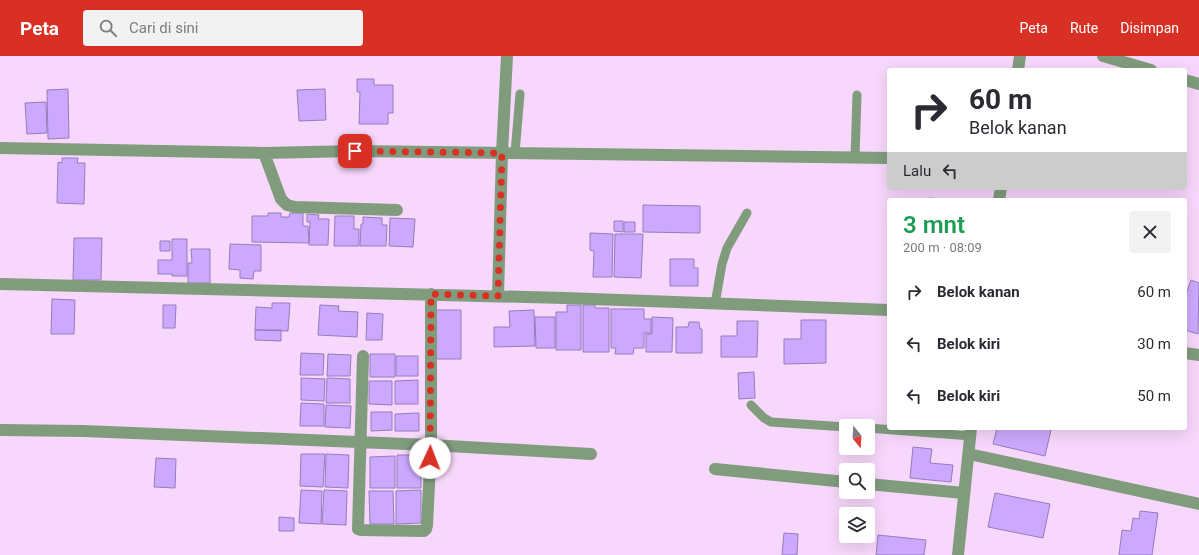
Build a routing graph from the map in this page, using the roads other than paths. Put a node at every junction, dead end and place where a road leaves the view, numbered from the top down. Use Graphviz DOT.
graph roads {
  1 [pos="507,56"];
  2 [pos="1020,56"];
  3 [pos="1103,56"];
  4 [pos="1018,68"];
  5 [pos="1144,68"];
  6 [pos="1187,81"];
  7 [pos="1199,84"];
  8 [pos="520,94"];
  9 [pos="857,95"];
  10 [pos="0,148"];
  11 [pos="264,153"];
  12 [pos="502,153"];
  13 [pos="515,153"];
  14 [pos="855,158"];
  15 [pos="887,158"];
  16 [pos="397,210"];
  17 [pos="747,213"];
  18 [pos="0,284"];
  19 [pos="431,294"];
  20 [pos="498,296"];
  21 [pos="715,304"];
  22 [pos="887,310"];
  23 [pos="1187,353"];
  24 [pos="1199,355"];
  25 [pos="363,356"];
  26 [pos="751,405"];
  27 [pos="839,427"];
  28 [pos="875,428"];
  29 [pos="887,429"];
  30 [pos="0,430"];
  31 [pos="920,430"];
  32 [pos="971,432"];
  33 [pos="360,442"];
  34 [pos="431,445"];
  35 [pos="591,454"];
  36 [pos="969,454"];
  37 [pos="715,469"];
  38 [pos="839,481"];
  39 [pos="875,485"];
  40 [pos="964,493"];
  41 [pos="1199,504"];
  42 [pos="958,555"];
  1 -- 12 [label="street"];
  2 -- 4 [label="street"];
  3 -- 5 [label="street"];
  6 -- 7 [label="street"];
  8 -- 13 [label="lane"];
  9 -- 14 [label="lane"];
  10 -- 11 [label="street"];
  11 -- 12 [label="street"];
  11 -- 16 [label="street"];
  12 -- 13 [label="street"];
  12 -- 20 [label="street"];
  13 -- 14 [label="street"];
  14 -- 15 [label="street"];
  17 -- 21 [label="lane"];
  18 -- 19 [label="street"];
  19 -- 20 [label="street"];
  19 -- 34 [label="street"];
  20 -- 21 [label="street"];
  21 -- 22 [label="street"];
  23 -- 24 [label="street"];
  25 -- 33 [label="street"];
  26 -- 27 [label="lane"];
  28 -- 29 [label="lane"];
  30 -- 33 [label="street"];
  31 -- 32 [label="lane"];
  32 -- 36 [label="street"];
  33 -- 34 [label="street"];
  33 -- 34 [label="street"];
  34 -- 35 [label="street"];
  36 -- 40 [label="street"];
  36 -- 41 [label="street"];
  37 -- 38 [label="street"];
  39 -- 40 [label="street"];
  40 -- 42 [label="street"];
}
